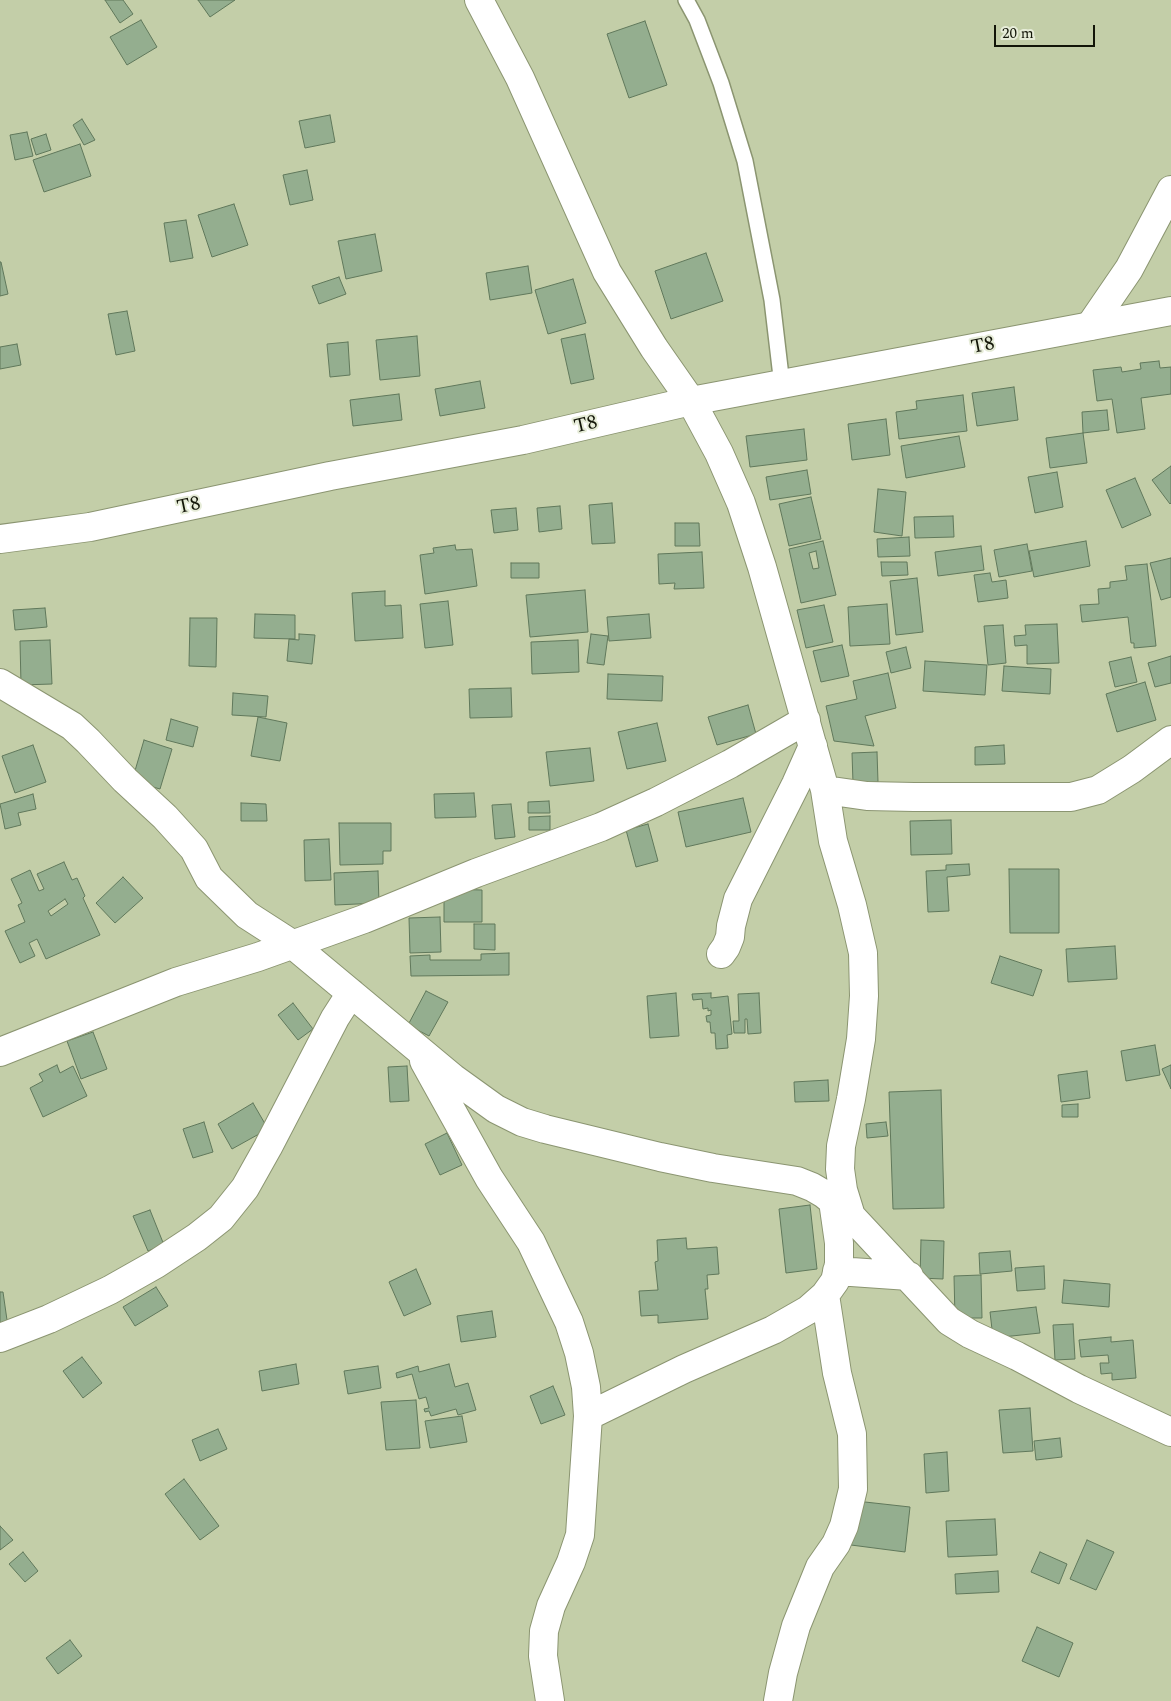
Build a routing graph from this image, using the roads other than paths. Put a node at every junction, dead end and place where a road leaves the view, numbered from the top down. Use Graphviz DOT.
graph roads {
  1 [pos="479,0"];
  2 [pos="686,0"];
  3 [pos="1171,190"];
  4 [pos="1171,311"];
  5 [pos="1090,326"];
  6 [pos="782,385"];
  7 [pos="691,402"];
  8 [pos="0,540"];
  9 [pos="0,683"];
  10 [pos="809,733"];
  11 [pos="1171,740"];
  12 [pos="825,790"];
  13 [pos="292,944"];
  14 [pos="721,954"];
  15 [pos="350,994"];
  16 [pos="416,1047"];
  17 [pos="0,1052"];
  18 [pos="842,1209"];
  19 [pos="837,1271"];
  20 [pos="909,1276"];
  21 [pos="825,1295"];
  22 [pos="0,1338"];
  23 [pos="588,1416"];
  24 [pos="1171,1432"];
  25 [pos="550,1701"];
  26 [pos="778,1701"];
  1 -- 7 [label="street"];
  2 -- 6 [label="lane"];
  3 -- 5 [label="street"];
  4 -- 5 [label="street, T8"];
  5 -- 6 [label="street, T8"];
  6 -- 7 [label="street, T8"];
  7 -- 8 [label="street, T8"];
  7 -- 10 [label="street"];
  9 -- 13 [label="street"];
  10 -- 12 [label="street"];
  10 -- 13 [label="street"];
  10 -- 14 [label="street"];
  11 -- 12 [label="street"];
  12 -- 18 [label="street"];
  13 -- 15 [label="street"];
  13 -- 17 [label="street"];
  15 -- 16 [label="street"];
  15 -- 22 [label="street"];
  16 -- 18 [label="street"];
  16 -- 23 [label="street"];
  18 -- 19 [label="street"];
  18 -- 20 [label="street"];
  19 -- 20 [label="street"];
  19 -- 21 [label="street"];
  20 -- 24 [label="street"];
  21 -- 23 [label="street"];
  21 -- 26 [label="street"];
  23 -- 25 [label="street"];
}
